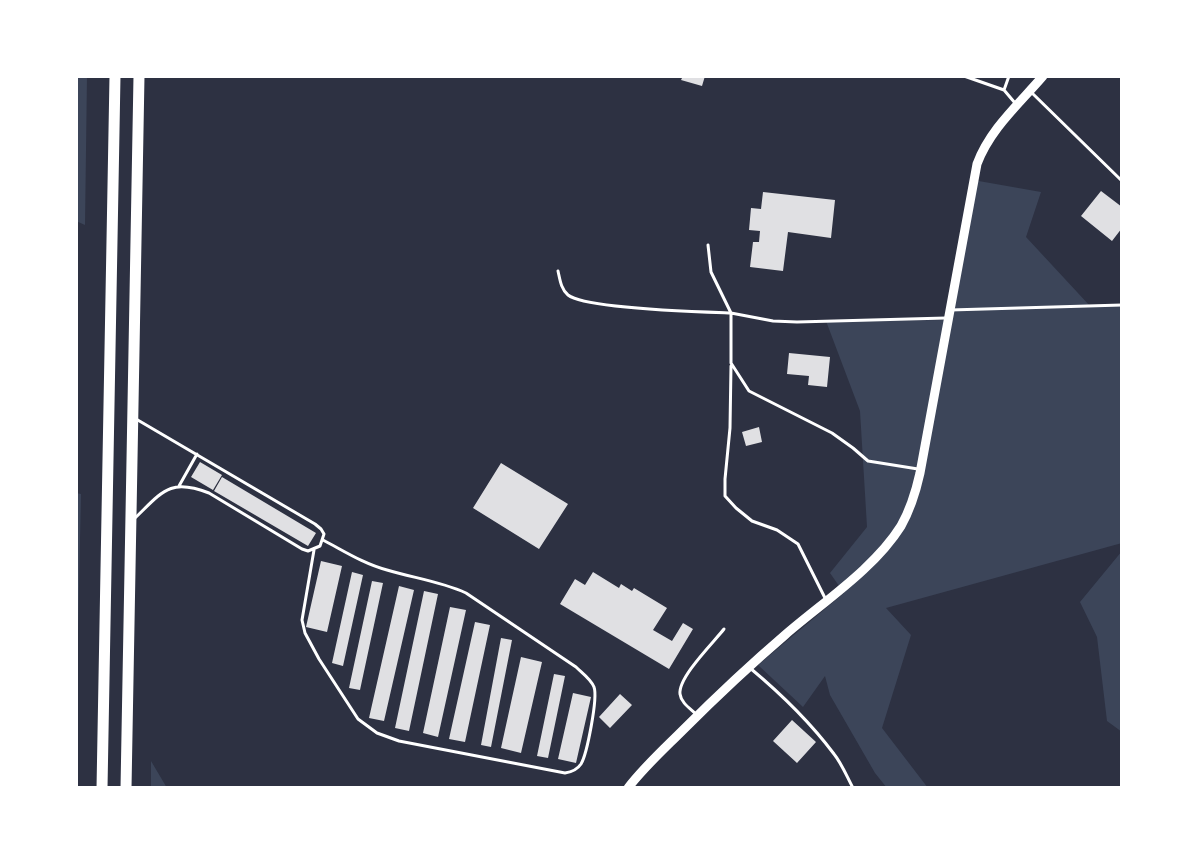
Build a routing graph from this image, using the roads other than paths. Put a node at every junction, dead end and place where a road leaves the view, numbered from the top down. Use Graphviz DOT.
graph roads {
  1 [pos="115,76"];
  2 [pos="139,76"];
  3 [pos="964,76"];
  4 [pos="1009,76"];
  5 [pos="1044,76"];
  6 [pos="1004,90"];
  7 [pos="1030,91"];
  8 [pos="1018,105"];
  9 [pos="1122,181"];
  10 [pos="708,245"];
  11 [pos="558,271"];
  12 [pos="1122,305"];
  13 [pos="731,313"];
  14 [pos="949,314"];
  15 [pos="731,364"];
  16 [pos="133,417"];
  17 [pos="196,454"];
  18 [pos="921,469"];
  19 [pos="179,486"];
  20 [pos="131,522"];
  21 [pos="323,540"];
  22 [pos="314,550"];
  23 [pos="826,600"];
  24 [pos="724,629"];
  25 [pos="750,667"];
  26 [pos="697,716"];
  27 [pos="102,788"];
  28 [pos="126,788"];
  29 [pos="628,788"];
  30 [pos="854,788"];
  1 -- 27 [label="highway"];
  2 -- 16 [label="highway"];
  3 -- 6 [label="lane"];
  4 -- 6 [label="lane"];
  5 -- 7 [label="street"];
  6 -- 8 [label="lane"];
  7 -- 8 [label="street"];
  7 -- 9 [label="lane"];
  8 -- 14 [label="street"];
  10 -- 13 [label="lane"];
  11 -- 13 [label="lane"];
  12 -- 14 [label="lane"];
  13 -- 14 [label="lane"];
  13 -- 15 [label="lane"];
  14 -- 18 [label="street"];
  15 -- 18 [label="lane"];
  15 -- 23 [label="lane"];
  16 -- 17 [label="lane"];
  16 -- 20 [label="highway"];
  17 -- 19 [label="lane"];
  17 -- 21 [label="lane"];
  18 -- 23 [label="street"];
  19 -- 20 [label="lane"];
  19 -- 22 [label="lane"];
  20 -- 28 [label="highway"];
  21 -- 22 [label="lane"];
  21 -- 22 [label="lane"];
  23 -- 25 [label="street"];
  24 -- 26 [label="lane"];
  25 -- 26 [label="street"];
  25 -- 30 [label="lane"];
  26 -- 29 [label="street"];
}
